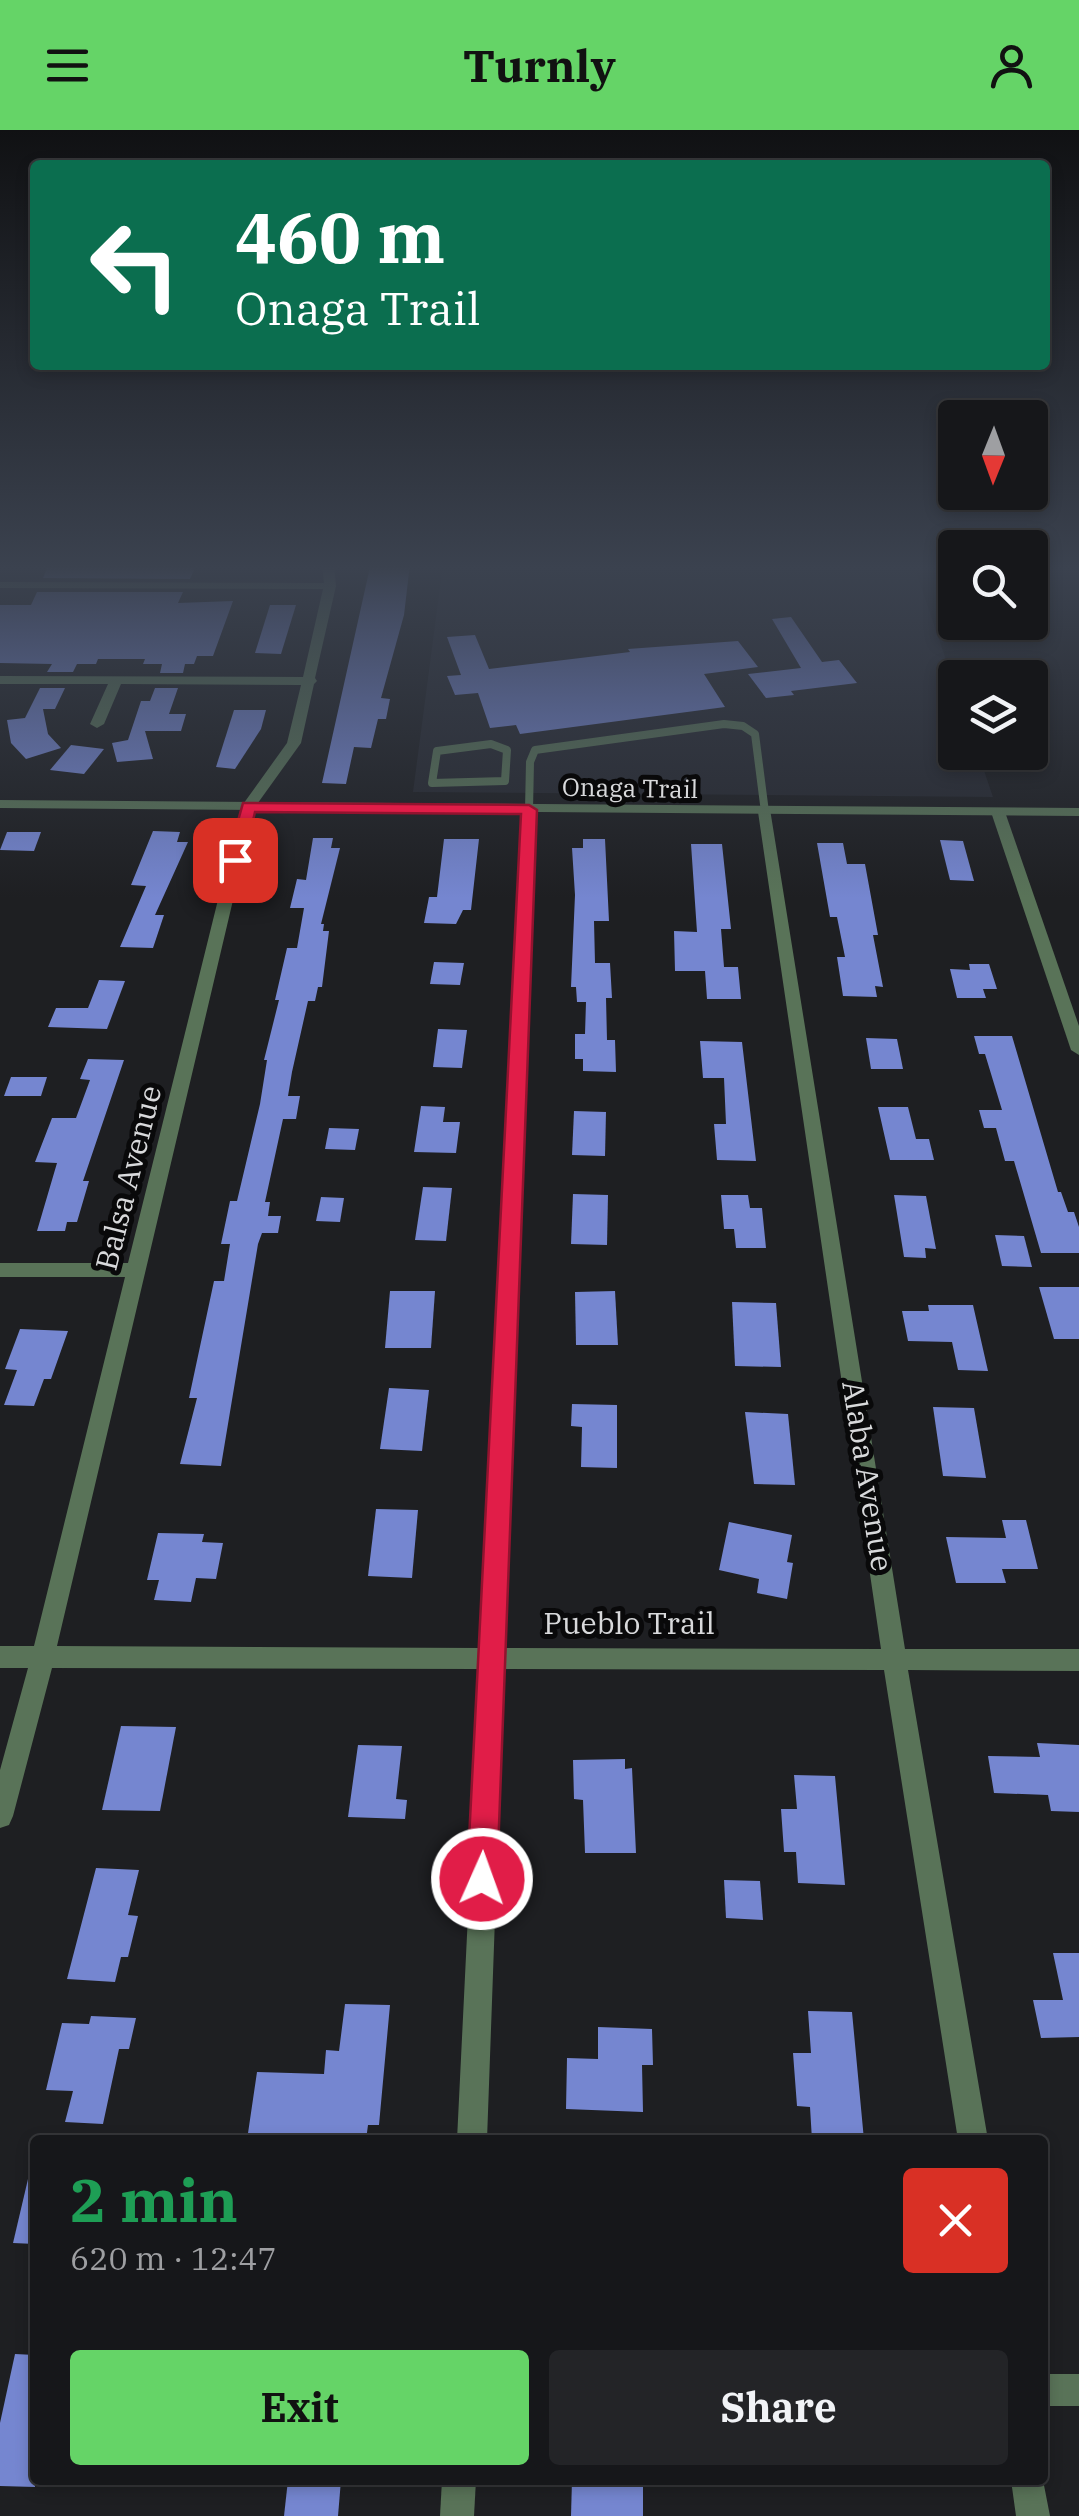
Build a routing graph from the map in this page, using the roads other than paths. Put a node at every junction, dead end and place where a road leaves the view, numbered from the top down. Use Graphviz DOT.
graph roads {
  1 [pos="313,675"];
  2 [pos="0,680"];
  3 [pos="116,680"];
  4 [pos="312,680"];
  5 [pos="97,724"];
  6 [pos="432,783"];
  7 [pos="0,804"];
  8 [pos="248,807"];
  9 [pos="428,809"];
  10 [pos="529,810"];
  11 [pos="765,812"];
  12 [pos="998,812"];
  13 [pos="1079,812"];
  14 [pos="1079,1050"];
  15 [pos="0,1270"];
  16 [pos="134,1270"];
  17 [pos="0,1657"];
  18 [pos="44,1657"];
  19 [pos="490,1657"];
  20 [pos="894,1657"];
  21 [pos="1079,1660"];
  22 [pos="0,1816"];
  23 [pos="472,2135"];
  24 [pos="972,2135"];
  25 [pos="1048,2390"];
  26 [pos="1079,2390"];
  27 [pos="459,2485"];
  28 [pos="1029,2485"];
  29 [pos="457,2516"];
  30 [pos="1033,2516"];
  1 -- 4 [label="street, Balsa Avenue"];
  2 -- 3 [label="street"];
  3 -- 4 [label="street"];
  3 -- 5 [label="street"];
  4 -- 8 [label="street, Balsa Avenue"];
  6 -- 6 [label="lane"];
  6 -- 9 [label="lane"];
  7 -- 8 [label="street, Onaga Trail"];
  8 -- 9 [label="street, Onaga Trail"];
  8 -- 16 [label="street, Balsa Avenue"];
  9 -- 10 [label="street, Onaga Trail"];
  10 -- 11 [label="street, Onaga Trail"];
  10 -- 11 [label="lane"];
  10 -- 19 [label="street"];
  11 -- 12 [label="street, Onaga Trail"];
  11 -- 20 [label="street, Alaba Avenue"];
  12 -- 13 [label="street, Onaga Trail"];
  12 -- 14 [label="street"];
  15 -- 16 [label="street"];
  16 -- 18 [label="street, Balsa Avenue"];
  17 -- 18 [label="street, Pueblo Trail"];
  18 -- 19 [label="street, Pueblo Trail"];
  18 -- 22 [label="street, Balsa Avenue"];
  19 -- 20 [label="street, Pueblo Trail"];
  19 -- 23 [label="street"];
  20 -- 21 [label="street, Pueblo Trail"];
  20 -- 24 [label="street, Alaba Avenue"];
  25 -- 26 [label="street"];
  27 -- 29 [label="street"];
  28 -- 30 [label="street"];
}
